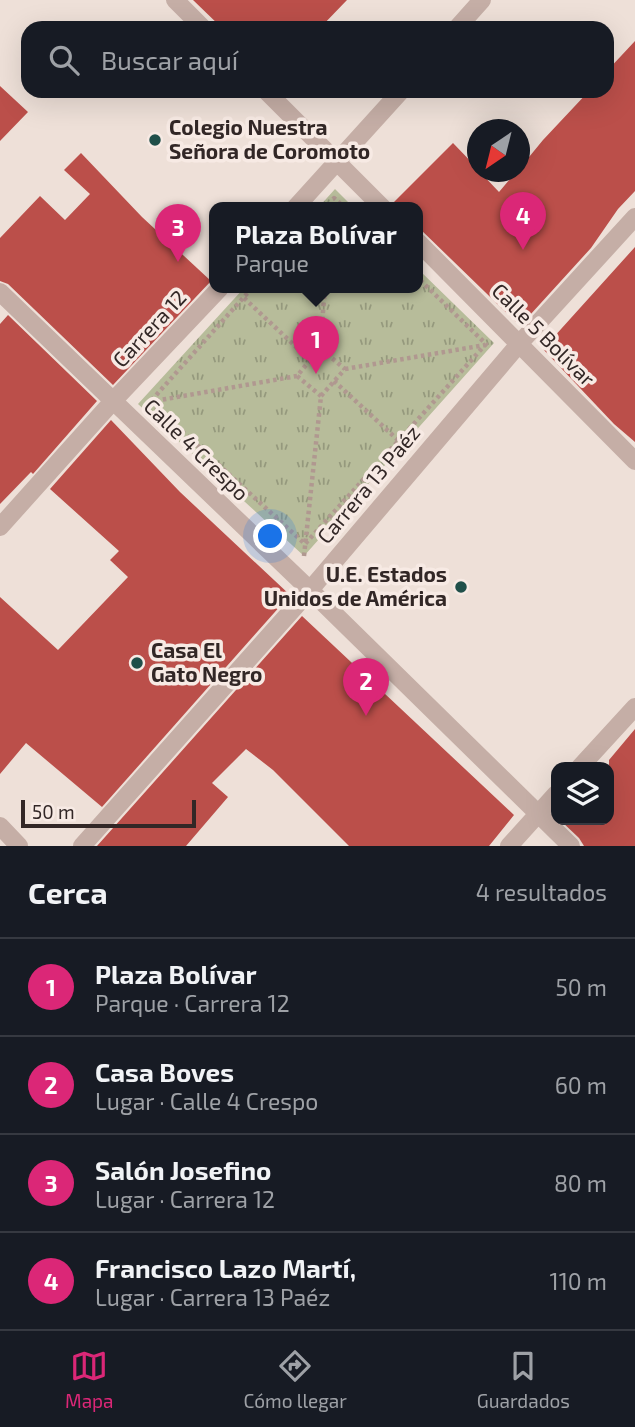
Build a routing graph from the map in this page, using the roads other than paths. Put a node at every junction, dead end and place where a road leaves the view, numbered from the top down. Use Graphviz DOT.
graph roads {
  1 [pos="175,0"];
  2 [pos="482,0"];
  3 [pos="196,21"];
  4 [pos="463,21"];
  5 [pos="273,98"];
  6 [pos="395,98"];
  7 [pos="337,162"];
  8 [pos="300,202"];
  9 [pos="377,202"];
  10 [pos="635,217"];
  11 [pos="423,247"];
  12 [pos="0,292"];
  13 [pos="215,293"];
  14 [pos="519,344"];
  15 [pos="113,401"];
  16 [pos="635,461"];
  17 [pos="0,527"];
  18 [pos="310,590"];
  19 [pos="635,708"];
  20 [pos="585,762"];
  21 [pos="551,800"];
  22 [pos="538,814"];
  23 [pos="0,827"];
  24 [pos="19,846"];
  25 [pos="82,846"];
  26 [pos="509,846"];
  27 [pos="571,846"];
  1 -- 3 [label="street"];
  2 -- 4 [label="street"];
  5 -- 7 [label="street"];
  6 -- 7 [label="street"];
  7 -- 8 [label="street"];
  7 -- 9 [label="street"];
  10 -- 14 [label="street, Carrera 13 Paéz"];
  11 -- 14 [label="street, Calle 5 Bolívar"];
  12 -- 15 [label="street, Calle 4 Crespo"];
  13 -- 15 [label="street, Carrera 12"];
  14 -- 16 [label="street, Calle 5 Bolívar"];
  14 -- 18 [label="street, Carrera 13 Paéz"];
  15 -- 17 [label="street, Carrera 12"];
  15 -- 18 [label="street, Calle 4 Crespo"];
  18 -- 22 [label="street, Calle 4 Crespo"];
  18 -- 25 [label="street, Carrera 13 Paéz"];
  19 -- 20 [label="street"];
  21 -- 22 [label="street"];
  22 -- 26 [label="street"];
  22 -- 27 [label="street, Calle 4 Crespo"];
  23 -- 24 [label="street"];
}
